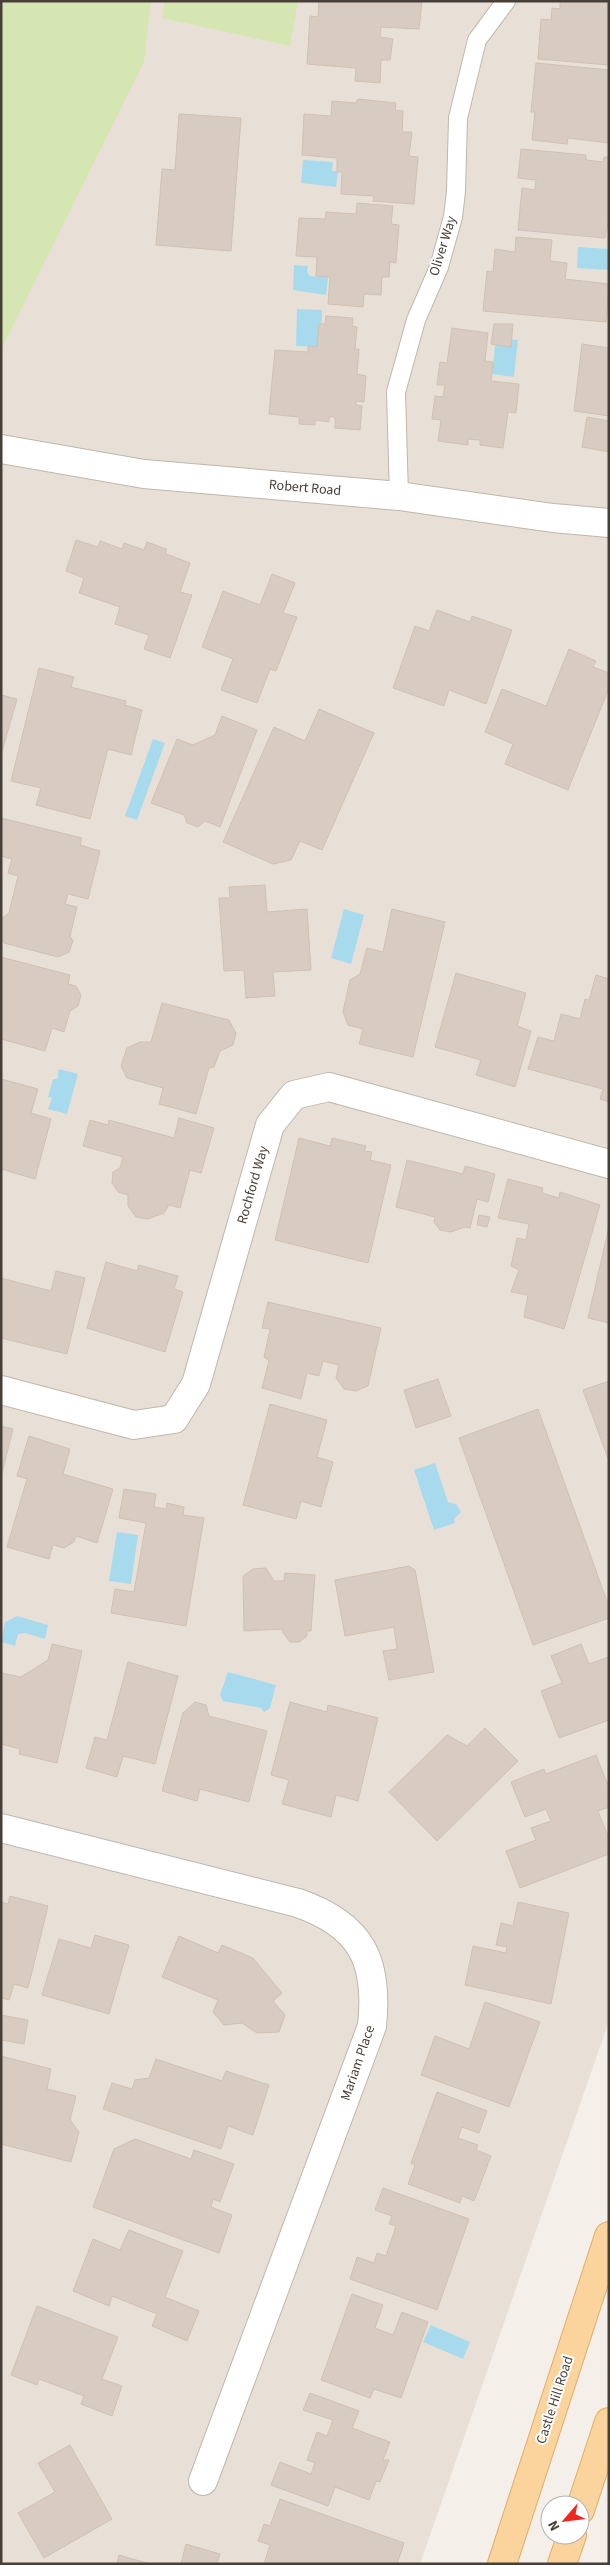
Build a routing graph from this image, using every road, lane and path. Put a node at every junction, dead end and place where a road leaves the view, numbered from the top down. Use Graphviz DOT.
graph roads {
  1 [pos="506,1"];
  2 [pos="1,449"];
  3 [pos="399,496"];
  4 [pos="609,523"];
  5 [pos="609,1164"];
  6 [pos="1,1390"];
  7 [pos="1,1828"];
  8 [pos="609,2236"];
  9 [pos="609,2422"];
  10 [pos="203,2481"];
  11 [pos="585,2495"];
  12 [pos="569,2545"];
  13 [pos="502,2564"];
  14 [pos="562,2564"];
  1 -- 3 [label="lane, Oliver Way"];
  2 -- 3 [label="street, Robert Road"];
  3 -- 4 [label="street, Robert Road"];
  5 -- 6 [label="street, Rochford Way"];
  7 -- 10 [label="street, Mariam Place"];
  8 -- 13 [label="main road, Castle Hill Road"];
  9 -- 11 [label="main road"];
  12 -- 14 [label="main road"];
}
